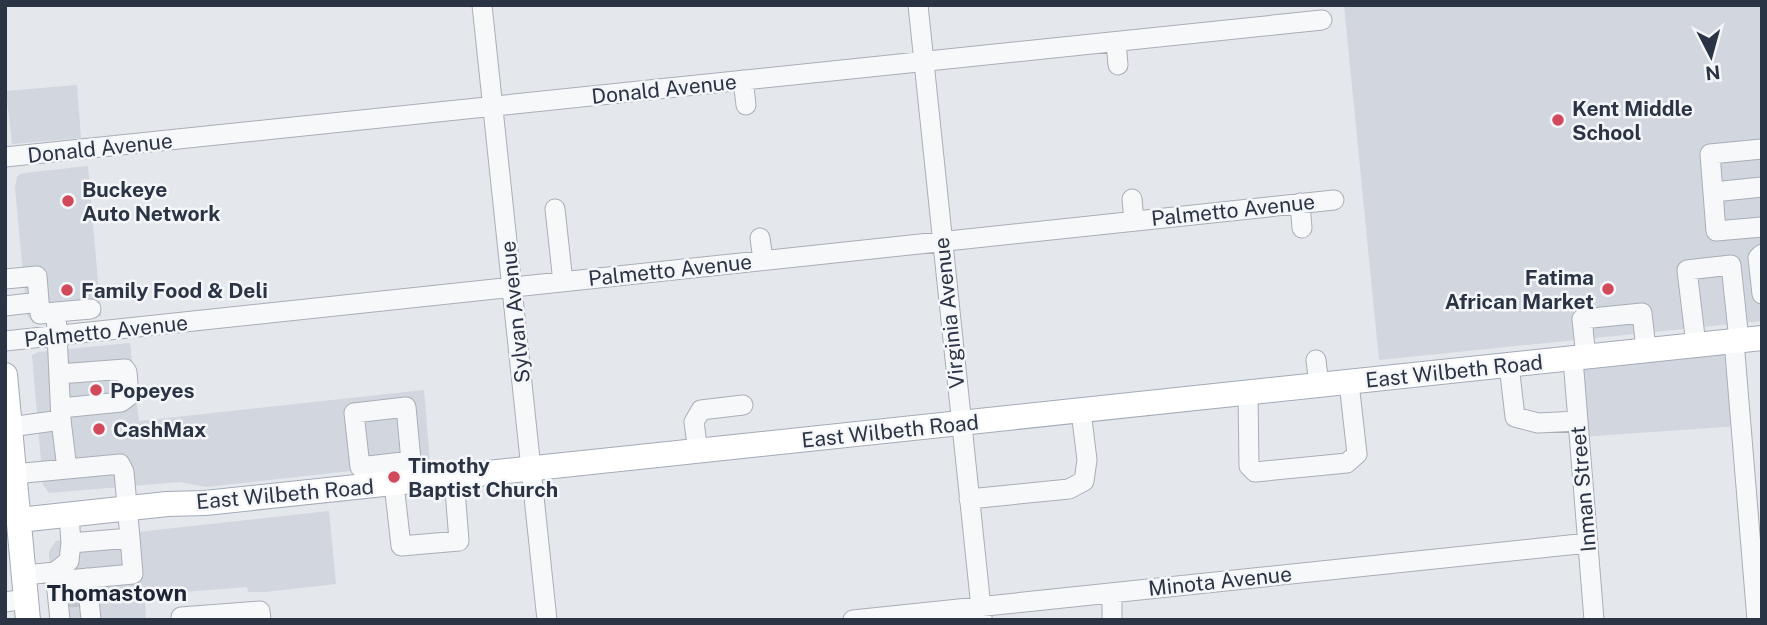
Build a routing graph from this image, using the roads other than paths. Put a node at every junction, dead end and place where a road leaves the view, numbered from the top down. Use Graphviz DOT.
graph roads {
  1 [pos="482,5"];
  2 [pos="918,5"];
  3 [pos="1315,16"];
  4 [pos="1116,42"];
  5 [pos="924,62"];
  6 [pos="1118,65"];
  7 [pos="743,80"];
  8 [pos="746,105"];
  9 [pos="493,107"];
  10 [pos="1762,149"];
  11 [pos="5,157"];
  12 [pos="1762,187"];
  13 [pos="1713,192"];
  14 [pos="1132,199"];
  15 [pos="1334,200"];
  16 [pos="1300,203"];
  17 [pos="555,209"];
  18 [pos="1134,221"];
  19 [pos="1762,227"];
  20 [pos="1302,229"];
  21 [pos="760,238"];
  22 [pos="942,242"];
  23 [pos="1762,254"];
  24 [pos="763,260"];
  25 [pos="5,279"];
  26 [pos="563,282"];
  27 [pos="513,287"];
  28 [pos="1762,294"];
  29 [pos="5,306"];
  30 [pos="47,307"];
  31 [pos="90,309"];
  32 [pos="58,336"];
  33 [pos="1745,339"];
  34 [pos="5,341"];
  35 [pos="1696,345"];
  36 [pos="1646,350"];
  37 [pos="1580,358"];
  38 [pos="1316,360"];
  39 [pos="1508,365"];
  40 [pos="59,374"];
  41 [pos="5,375"];
  42 [pos="6,382"];
  43 [pos="1349,383"];
  44 [pos="1319,386"];
  45 [pos="1248,394"];
  46 [pos="743,405"];
  47 [pos="1081,411"];
  48 [pos="61,414"];
  49 [pos="1578,421"];
  50 [pos="961,424"];
  51 [pos="10,427"];
  52 [pos="698,452"];
  53 [pos="67,469"];
  54 [pos="532,469"];
  55 [pos="14,474"];
  56 [pos="406,475"];
  57 [pos="454,477"];
  58 [pos="969,499"];
  59 [pos="128,508"];
  60 [pos="69,514"];
  61 [pos="12,521"];
  62 [pos="130,538"];
  63 [pos="71,543"];
  64 [pos="1588,543"];
  65 [pos="1112,593"];
  66 [pos="70,597"];
  67 [pos="21,599"];
  68 [pos="982,613"];
  69 [pos="181,620"];
  70 [pos="261,620"];
  71 [pos="547,620"];
  72 [pos="853,620"];
  73 [pos="1112,620"];
  74 [pos="1594,620"];
  75 [pos="1757,620"];
  1 -- 9 [label="street, Sylvan Avenue"];
  2 -- 5 [label="street, Virginia Avenue"];
  3 -- 4 [label="street, Donald Avenue"];
  4 -- 5 [label="street, Donald Avenue"];
  4 -- 6 [label="street"];
  5 -- 7 [label="street, Donald Avenue"];
  5 -- 22 [label="street, Virginia Avenue"];
  7 -- 8 [label="street"];
  7 -- 9 [label="street, Donald Avenue"];
  9 -- 11 [label="street, Donald Avenue"];
  9 -- 27 [label="street, Sylvan Avenue"];
  10 -- 13 [label="street"];
  12 -- 13 [label="street"];
  13 -- 19 [label="street"];
  14 -- 18 [label="street"];
  15 -- 16 [label="street, Palmetto Avenue"];
  16 -- 18 [label="street, Palmetto Avenue"];
  16 -- 20 [label="street"];
  17 -- 26 [label="street"];
  18 -- 22 [label="street, Palmetto Avenue"];
  21 -- 24 [label="street"];
  22 -- 24 [label="street, Palmetto Avenue"];
  22 -- 50 [label="street, Virginia Avenue"];
  23 -- 28 [label="street"];
  24 -- 26 [label="street, Palmetto Avenue"];
  25 -- 30 [label="street"];
  26 -- 27 [label="street, Palmetto Avenue"];
  27 -- 32 [label="street, Palmetto Avenue"];
  27 -- 54 [label="street, Sylvan Avenue"];
  29 -- 30 [label="street"];
  30 -- 31 [label="street"];
  30 -- 32 [label="street"];
  32 -- 34 [label="street, Palmetto Avenue"];
  32 -- 40 [label="street"];
  33 -- 35 [label="main road, East Wilbeth Road"];
  33 -- 35 [label="street"];
  33 -- 75 [label="street"];
  35 -- 36 [label="main road, East Wilbeth Road"];
  36 -- 37 [label="main road, East Wilbeth Road"];
  36 -- 37 [label="street, Inman Street"];
  37 -- 39 [label="main road, East Wilbeth Road"];
  37 -- 49 [label="street, Inman Street"];
  38 -- 44 [label="street"];
  39 -- 43 [label="main road, East Wilbeth Road"];
  39 -- 49 [label="street"];
  40 -- 48 [label="street"];
  40 -- 48 [label="street"];
  41 -- 42 [label="main road"];
  42 -- 51 [label="main road"];
  43 -- 44 [label="main road, East Wilbeth Road"];
  43 -- 45 [label="street"];
  44 -- 45 [label="main road, East Wilbeth Road"];
  45 -- 47 [label="main road, East Wilbeth Road"];
  46 -- 52 [label="street"];
  47 -- 50 [label="main road, East Wilbeth Road"];
  47 -- 58 [label="street"];
  48 -- 51 [label="street"];
  48 -- 53 [label="street"];
  49 -- 64 [label="street, Inman Street"];
  50 -- 52 [label="main road, East Wilbeth Road"];
  50 -- 58 [label="street, Virginia Avenue"];
  51 -- 55 [label="main road"];
  52 -- 54 [label="main road, East Wilbeth Road"];
  53 -- 55 [label="street"];
  53 -- 59 [label="street"];
  54 -- 57 [label="main road, East Wilbeth Road"];
  54 -- 71 [label="street, Sylvan Avenue"];
  55 -- 61 [label="main road"];
  56 -- 57 [label="main road, East Wilbeth Road"];
  56 -- 57 [label="street"];
  56 -- 59 [label="main road, East Wilbeth Road"];
  58 -- 68 [label="street, Virginia Avenue"];
  59 -- 60 [label="main road, East Wilbeth Road"];
  59 -- 62 [label="street"];
  60 -- 61 [label="main road, East Wilbeth Road"];
  60 -- 63 [label="street"];
  61 -- 67 [label="main road"];
  62 -- 63 [label="street"];
  62 -- 66 [label="street"];
  63 -- 66 [label="street"];
  64 -- 65 [label="street, Minota Avenue"];
  64 -- 74 [label="street, Inman Street"];
  65 -- 68 [label="street, Minota Avenue"];
  65 -- 73 [label="street"];
  66 -- 67 [label="street"];
  68 -- 72 [label="street, Minota Avenue"];
  69 -- 70 [label="street"];
}
